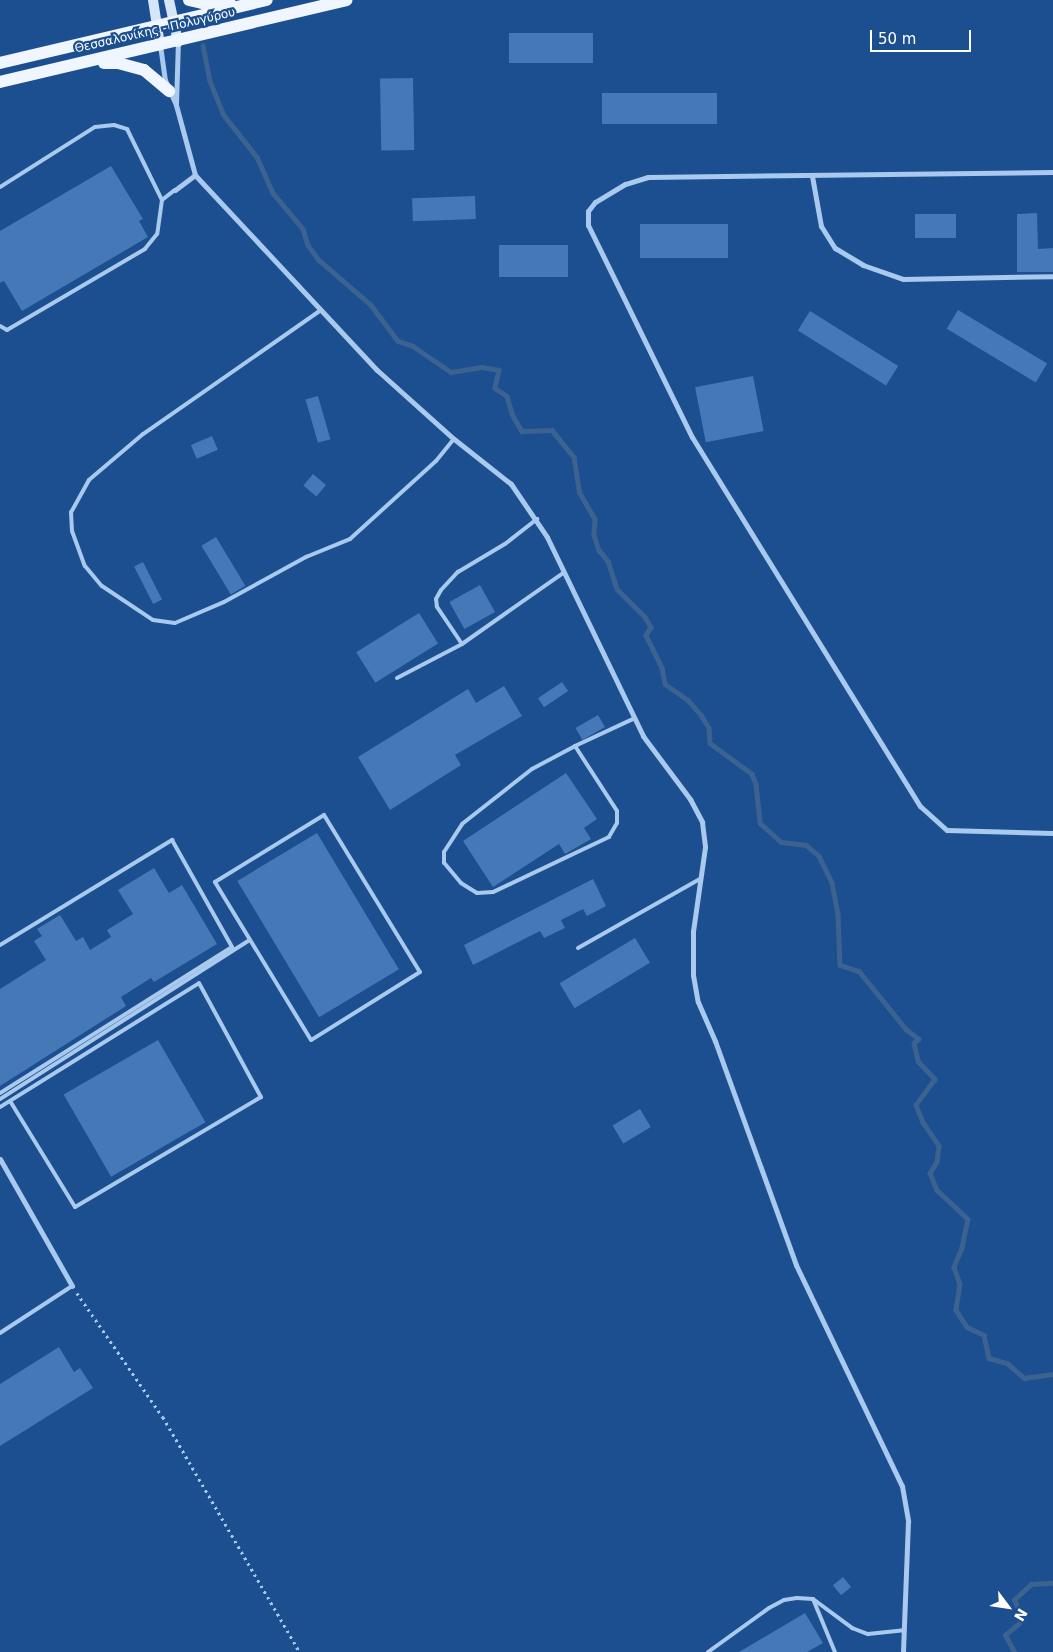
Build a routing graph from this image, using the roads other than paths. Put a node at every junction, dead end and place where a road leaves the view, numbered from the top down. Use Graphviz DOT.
graph roads {
  1 [pos="153,0"];
  2 [pos="169,0"];
  3 [pos="189,0"];
  4 [pos="258,0"];
  5 [pos="267,0"];
  6 [pos="346,0"];
  7 [pos="175,23"];
  8 [pos="157,27"];
  9 [pos="178,42"];
  10 [pos="160,45"];
  11 [pos="0,63"];
  12 [pos="74,64"];
  13 [pos="0,82"];
  14 [pos="169,91"];
  15 [pos="176,104"];
  16 [pos="1053,172"];
  17 [pos="195,175"];
  18 [pos="812,176"];
  19 [pos="0,187"];
  20 [pos="175,190"];
  21 [pos="162,200"];
  22 [pos="1053,276"];
  23 [pos="321,310"];
  24 [pos="0,326"];
  25 [pos="454,439"];
  26 [pos="537,520"];
  27 [pos="563,573"];
  28 [pos="462,644"];
  29 [pos="397,678"];
  30 [pos="634,718"];
  31 [pos="575,746"];
  32 [pos="1053,833"];
  33 [pos="702,878"];
  34 [pos="250,940"];
  35 [pos="0,945"];
  36 [pos="578,948"];
  37 [pos="0,1093"];
  38 [pos="0,1099"];
  39 [pos="10,1101"];
  40 [pos="0,1107"];
  41 [pos="0,1159"];
  42 [pos="72,1286"];
  43 [pos="0,1333"];
  44 [pos="813,1599"];
  45 [pos="904,1630"];
  46 [pos="708,1652"];
  47 [pos="835,1652"];
  48 [pos="903,1652"];
  1 -- 8 [label="street"];
  2 -- 7 [label="street"];
  3 -- 4 [label="main road"];
  5 -- 7 [label="main road, Θεσσαλονίκης - Πολυγύρου"];
  6 -- 9 [label="main road, Θεσσαλονίκης - Πολυγύρου"];
  7 -- 8 [label="main road, Θεσσαλονίκης - Πολυγύρου"];
  7 -- 9 [label="street"];
  8 -- 10 [label="street"];
  8 -- 11 [label="main road, Θεσσαλονίκης - Πολυγύρου"];
  9 -- 10 [label="main road, Θεσσαλονίκης - Πολυγύρου"];
  9 -- 15 [label="street"];
  10 -- 12 [label="main road, Θεσσαλονίκης - Πολυγύρου"];
  10 -- 14 [label="street"];
  12 -- 13 [label="main road, Θεσσαλονίκης - Πολυγύρου"];
  12 -- 14 [label="main road"];
  14 -- 15 [label="street"];
  15 -- 17 [label="street"];
  16 -- 18 [label="street"];
  17 -- 20 [label="street"];
  17 -- 23 [label="street"];
  18 -- 22 [label="street"];
  18 -- 32 [label="street"];
  19 -- 21 [label="lane"];
  20 -- 21 [label="lane"];
  21 -- 24 [label="lane"];
  23 -- 25 [label="street"];
  23 -- 25 [label="lane"];
  25 -- 26 [label="street"];
  26 -- 27 [label="street"];
  26 -- 28 [label="lane"];
  27 -- 28 [label="lane"];
  27 -- 30 [label="street"];
  28 -- 29 [label="lane"];
  30 -- 31 [label="lane"];
  30 -- 33 [label="street"];
  31 -- 31 [label="lane"];
  33 -- 36 [label="lane"];
  33 -- 45 [label="street"];
  34 -- 34 [label="lane"];
  34 -- 38 [label="lane"];
  35 -- 37 [label="lane"];
  39 -- 39 [label="lane"];
  39 -- 40 [label="lane"];
  41 -- 42 [label="street"];
  42 -- 43 [label="lane"];
  44 -- 45 [label="lane"];
  44 -- 46 [label="lane"];
  44 -- 47 [label="lane"];
  45 -- 48 [label="street"];
}
